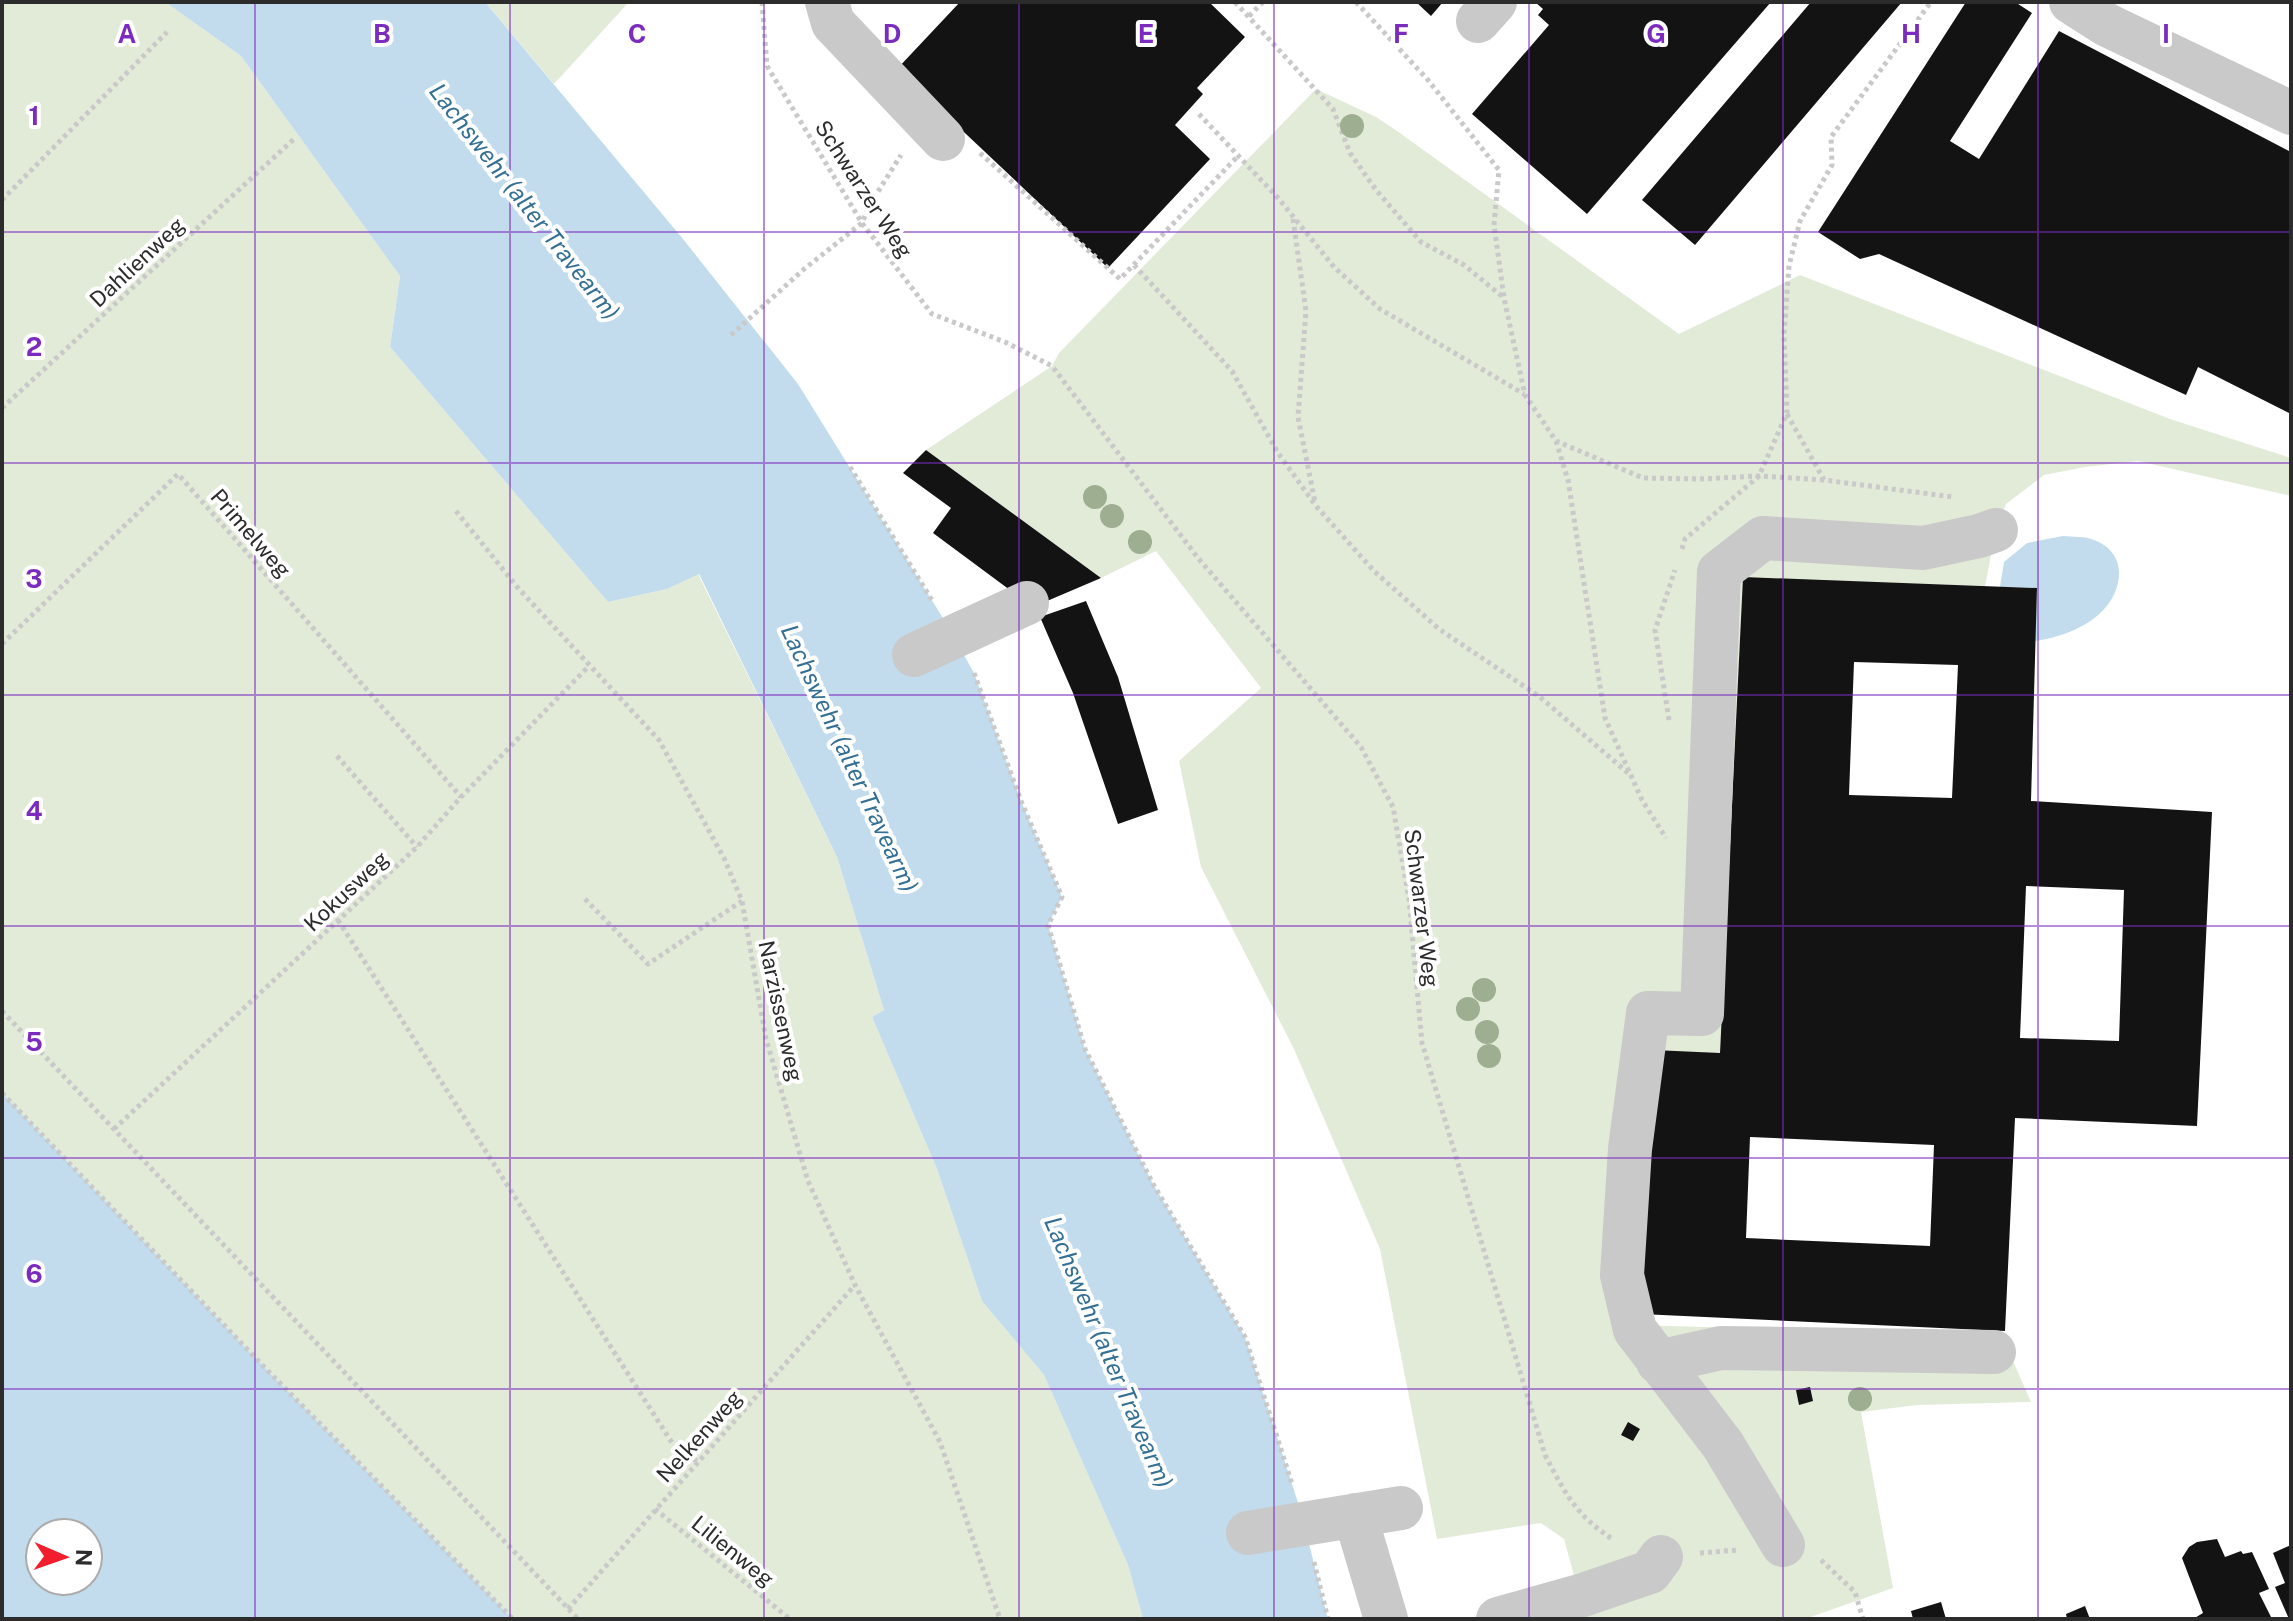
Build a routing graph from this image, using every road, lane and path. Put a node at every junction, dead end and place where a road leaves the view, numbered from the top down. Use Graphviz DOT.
graph roads {
  1 [pos="762,2"];
  2 [pos="827,2"];
  3 [pos="1235,2"];
  4 [pos="1263,2"];
  5 [pos="1356,2"];
  6 [pos="1931,2"];
  7 [pos="2071,2"];
  8 [pos="1249,16"];
  9 [pos="167,32"];
  10 [pos="2291,113"];
  11 [pos="1199,114"];
  12 [pos="934,129"];
  13 [pos="294,139"];
  14 [pos="1238,156"];
  15 [pos="2,200"];
  16 [pos="1293,218"];
  17 [pos="862,223"];
  18 [pos="1134,265"];
  19 [pos="1504,298"];
  20 [pos="731,335"];
  21 [pos="1525,395"];
  22 [pos="2,408"];
  23 [pos="1787,413"];
  24 [pos="1556,441"];
  25 [pos="850,467"];
  26 [pos="1759,476"];
  27 [pos="1824,480"];
  28 [pos="1961,498"];
  29 [pos="1316,506"];
  30 [pos="456,511"];
  31 [pos="1996,530"];
  32 [pos="1680,554"];
  33 [pos="1675,569"];
  34 [pos="1027,603"];
  35 [pos="939,611"];
  36 [pos="2,644"];
  37 [pos="914,655"];
  38 [pos="967,661"];
  39 [pos="588,667"];
  40 [pos="1669,724"];
  41 [pos="337,756"];
  42 [pos="1632,776"];
  43 [pos="461,797"];
  44 [pos="1666,839"];
  45 [pos="417,847"];
  46 [pos="585,899"];
  47 [pos="742,901"];
  48 [pos="338,920"];
  49 [pos="2,1011"];
  50 [pos="2,1093"];
  51 [pos="114,1129"];
  52 [pos="855,1285"];
  53 [pos="1994,1352"];
  54 [pos="1658,1362"];
  55 [pos="697,1461"];
  56 [pos="1297,1497"];
  57 [pos="1401,1508"];
  58 [pos="655,1509"];
  59 [pos="1355,1515"];
  60 [pos="1248,1533"];
  61 [pos="1783,1545"];
  62 [pos="1661,1557"];
  63 [pos="1314,1561"];
  64 [pos="568,1609"];
  65 [pos="513,1619"];
  66 [pos="578,1619"];
  67 [pos="790,1619"];
  68 [pos="1000,1619"];
  69 [pos="1328,1619"];
  70 [pos="1386,1619"];
  71 [pos="1498,1619"];
  72 [pos="1863,1619"];
  1 -- 17 [label="path, Schwarzer Weg"];
  2 -- 12 [label="lane"];
  3 -- 8 [label="path"];
  4 -- 8 [label="path"];
  5 -- 19 [label="path"];
  6 -- 23 [label="path"];
  7 -- 10 [label="lane"];
  8 -- 19 [label="path"];
  9 -- 15 [label="path"];
  11 -- 14 [label="path"];
  12 -- 17 [label="path"];
  12 -- 18 [label="path"];
  13 -- 22 [label="path, Dahlienweg"];
  14 -- 16 [label="path"];
  14 -- 18 [label="path"];
  16 -- 21 [label="path"];
  16 -- 29 [label="path"];
  17 -- 20 [label="path"];
  17 -- 62 [label="path, Schwarzer Weg"];
  18 -- 29 [label="path"];
  19 -- 21 [label="path"];
  21 -- 24 [label="path"];
  23 -- 26 [label="path"];
  23 -- 27 [label="path"];
  24 -- 26 [label="path"];
  24 -- 42 [label="path"];
  25 -- 35 [label="path"];
  26 -- 27 [label="path"];
  26 -- 32 [label="path"];
  27 -- 28 [label="path"];
  29 -- 42 [label="path"];
  30 -- 39 [label="path, Narzissenweg"];
  31 -- 54 [label="lane"];
  33 -- 40 [label="path"];
  34 -- 37 [label="lane"];
  36 -- 43 [label="path, Primelweg"];
  38 -- 56 [label="path"];
  39 -- 43 [label="path, Kokusweg"];
  39 -- 47 [label="path, Narzissenweg"];
  41 -- 45 [label="path"];
  42 -- 44 [label="path"];
  43 -- 45 [label="path, Kokusweg"];
  45 -- 48 [label="path, Kokusweg"];
  46 -- 47 [label="path"];
  47 -- 52 [label="path, Narzissenweg"];
  48 -- 51 [label="path, Kokusweg"];
  48 -- 55 [label="path"];
  49 -- 51 [label="path"];
  50 -- 65 [label="path"];
  51 -- 64 [label="path"];
  52 -- 55 [label="path, Nelkenweg"];
  52 -- 68 [label="path, Narzissenweg"];
  53 -- 54 [label="lane"];
  54 -- 61 [label="lane"];
  55 -- 58 [label="path, Nelkenweg"];
  57 -- 59 [label="lane"];
  58 -- 64 [label="path, Nelkenweg"];
  58 -- 67 [label="path, Lilienweg"];
  59 -- 60 [label="lane"];
  59 -- 70 [label="lane"];
  61 -- 62 [label="path, Schwarzer Weg"];
  61 -- 72 [label="path, Schwarzer Weg"];
  62 -- 71 [label="lane"];
  63 -- 69 [label="path"];
  64 -- 66 [label="path"];
}
